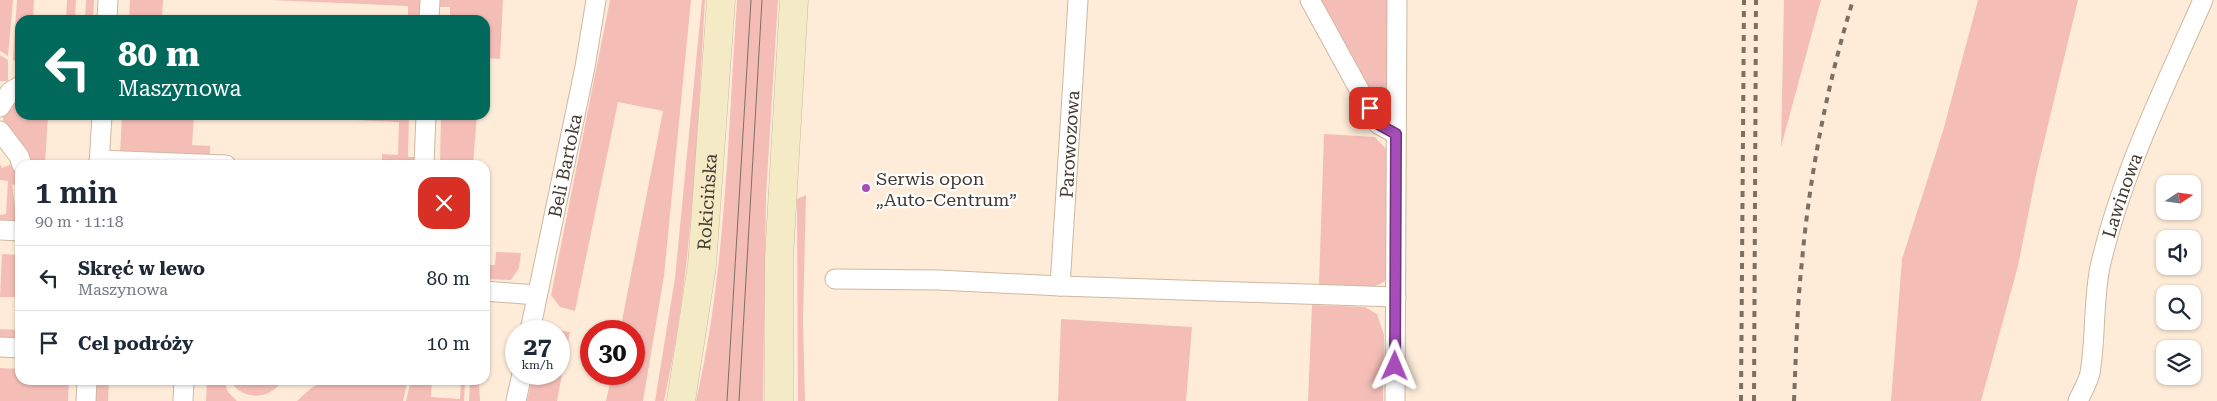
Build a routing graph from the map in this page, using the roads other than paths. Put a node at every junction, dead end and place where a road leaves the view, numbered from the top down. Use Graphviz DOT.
graph roads {
  1 [pos="108,0"];
  2 [pos="430,0"];
  3 [pos="596,0"];
  4 [pos="721,0"];
  5 [pos="794,0"];
  6 [pos="1078,0"];
  7 [pos="1310,0"];
  8 [pos="1397,0"];
  9 [pos="2203,0"];
  10 [pos="107,15"];
  11 [pos="429,15"];
  12 [pos="15,89"];
  13 [pos="0,107"];
  14 [pos="102,120"];
  15 [pos="426,120"];
  16 [pos="0,131"];
  17 [pos="1396,134"];
  18 [pos="20,160"];
  19 [pos="99,160"];
  20 [pos="424,160"];
  21 [pos="0,230"];
  22 [pos="15,231"];
  23 [pos="835,279"];
  24 [pos="1060,286"];
  25 [pos="490,291"];
  26 [pos="537,296"];
  27 [pos="1396,297"];
  28 [pos="532,320"];
  29 [pos="0,347"];
  30 [pos="15,348"];
  31 [pos="2090,374"];
  32 [pos="87,385"];
  33 [pos="184,385"];
  34 [pos="520,385"];
  35 [pos="86,401"];
  36 [pos="183,401"];
  37 [pos="516,401"];
  38 [pos="681,401"];
  39 [pos="779,401"];
  40 [pos="1395,401"];
  41 [pos="2078,401"];
  42 [pos="2092,401"];
  1 -- 10 [label="street"];
  2 -- 11 [label="street"];
  3 -- 26 [label="street, Beli Bartoka"];
  4 -- 38 [label="main road, Rokicińska"];
  5 -- 39 [label="main road"];
  6 -- 24 [label="street, Parowozowa"];
  7 -- 17 [label="street"];
  8 -- 17 [label="street"];
  9 -- 31 [label="street, Lawinowa"];
  12 -- 13 [label="street"];
  14 -- 19 [label="street"];
  15 -- 20 [label="street"];
  16 -- 18 [label="street"];
  17 -- 27 [label="street"];
  21 -- 22 [label="street"];
  23 -- 24 [label="street"];
  24 -- 27 [label="street"];
  25 -- 26 [label="street"];
  26 -- 28 [label="street, Beli Bartoka"];
  27 -- 40 [label="street"];
  29 -- 30 [label="street"];
  31 -- 41 [label="street, Lawinowa"];
  31 -- 42 [label="street"];
  32 -- 35 [label="street"];
  33 -- 36 [label="street"];
  34 -- 37 [label="street"];
}
